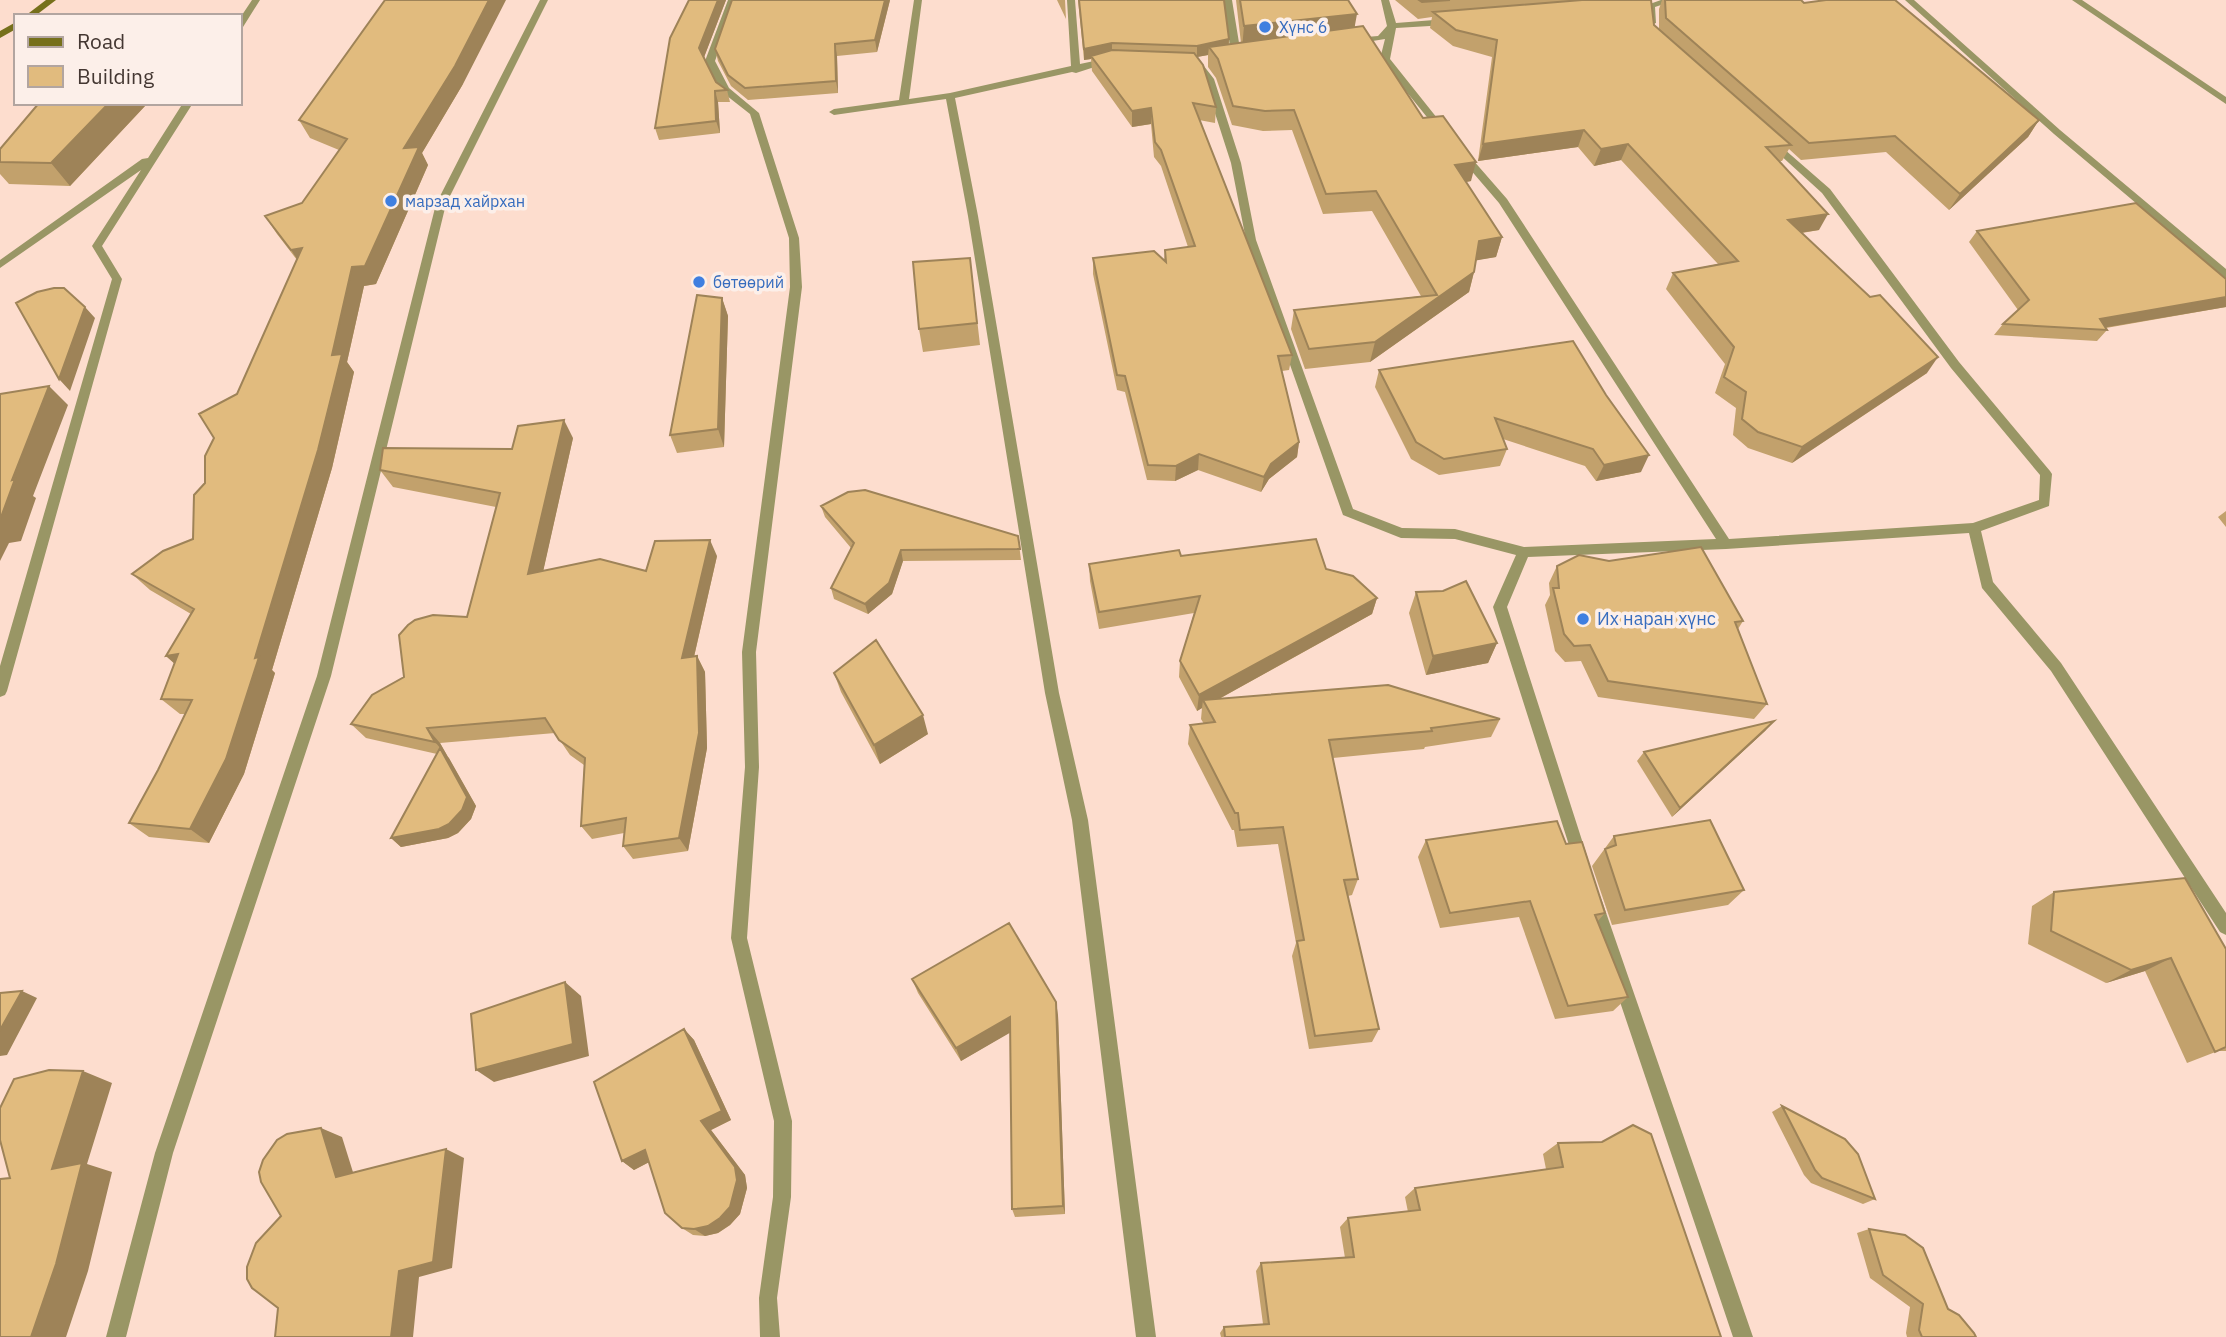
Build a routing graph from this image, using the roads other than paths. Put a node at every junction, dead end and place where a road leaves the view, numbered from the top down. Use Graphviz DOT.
graph roads {
  1 [pos="52,0"];
  2 [pos="256,0"];
  3 [pos="544,0"];
  4 [pos="732,0"];
  5 [pos="918,0"];
  6 [pos="1071,0"];
  7 [pos="1227,0"];
  8 [pos="1385,0"];
  9 [pos="1672,0"];
  10 [pos="1909,0"];
  11 [pos="2076,0"];
  12 [pos="1651,5"];
  13 [pos="1637,6"];
  14 [pos="32,14"];
  15 [pos="1460,21"];
  16 [pos="242,22"];
  17 [pos="1392,26"];
  18 [pos="1653,37"];
  19 [pos="1342,43"];
  20 [pos="1250,53"];
  21 [pos="1236,55"];
  22 [pos="1223,57"];
  23 [pos="1210,60"];
  24 [pos="1124,61"];
  25 [pos="1076,70"];
  26 [pos="950,96"];
  27 [pos="2226,101"];
  28 [pos="903,104"];
  29 [pos="187,105"];
  30 [pos="834,112"];
  31 [pos="1758,131"];
  32 [pos="153,156"];
  33 [pos="0,265"];
  34 [pos="2226,275"];
  35 [pos="1974,528"];
  36 [pos="1726,544"];
  37 [pos="1524,552"];
  38 [pos="0,691"];
  39 [pos="2226,927"];
  40 [pos="116,1337"];
  41 [pos="770,1337"];
  42 [pos="1146,1337"];
  43 [pos="1743,1337"];
  1 -- 14 [label="main road"];
  2 -- 16 [label="street"];
  3 -- 40 [label="street"];
  4 -- 41 [label="street"];
  5 -- 28 [label="street"];
  6 -- 25 [label="street"];
  7 -- 21 [label="street"];
  8 -- 17 [label="street"];
  9 -- 12 [label="street"];
  10 -- 34 [label="street"];
  11 -- 27 [label="street"];
  12 -- 13 [label="street"];
  12 -- 18 [label="street"];
  15 -- 17 [label="street"];
  17 -- 19 [label="street"];
  17 -- 36 [label="street"];
  20 -- 21 [label="street"];
  21 -- 22 [label="street"];
  23 -- 37 [label="street"];
  24 -- 25 [label="street"];
  25 -- 26 [label="street"];
  26 -- 28 [label="street"];
  26 -- 42 [label="street"];
  28 -- 30 [label="street"];
  29 -- 32 [label="street"];
  31 -- 35 [label="street"];
  32 -- 33 [label="street"];
  32 -- 38 [label="street"];
  35 -- 36 [label="street"];
  35 -- 39 [label="street"];
  36 -- 37 [label="street"];
  37 -- 43 [label="street"];
}
